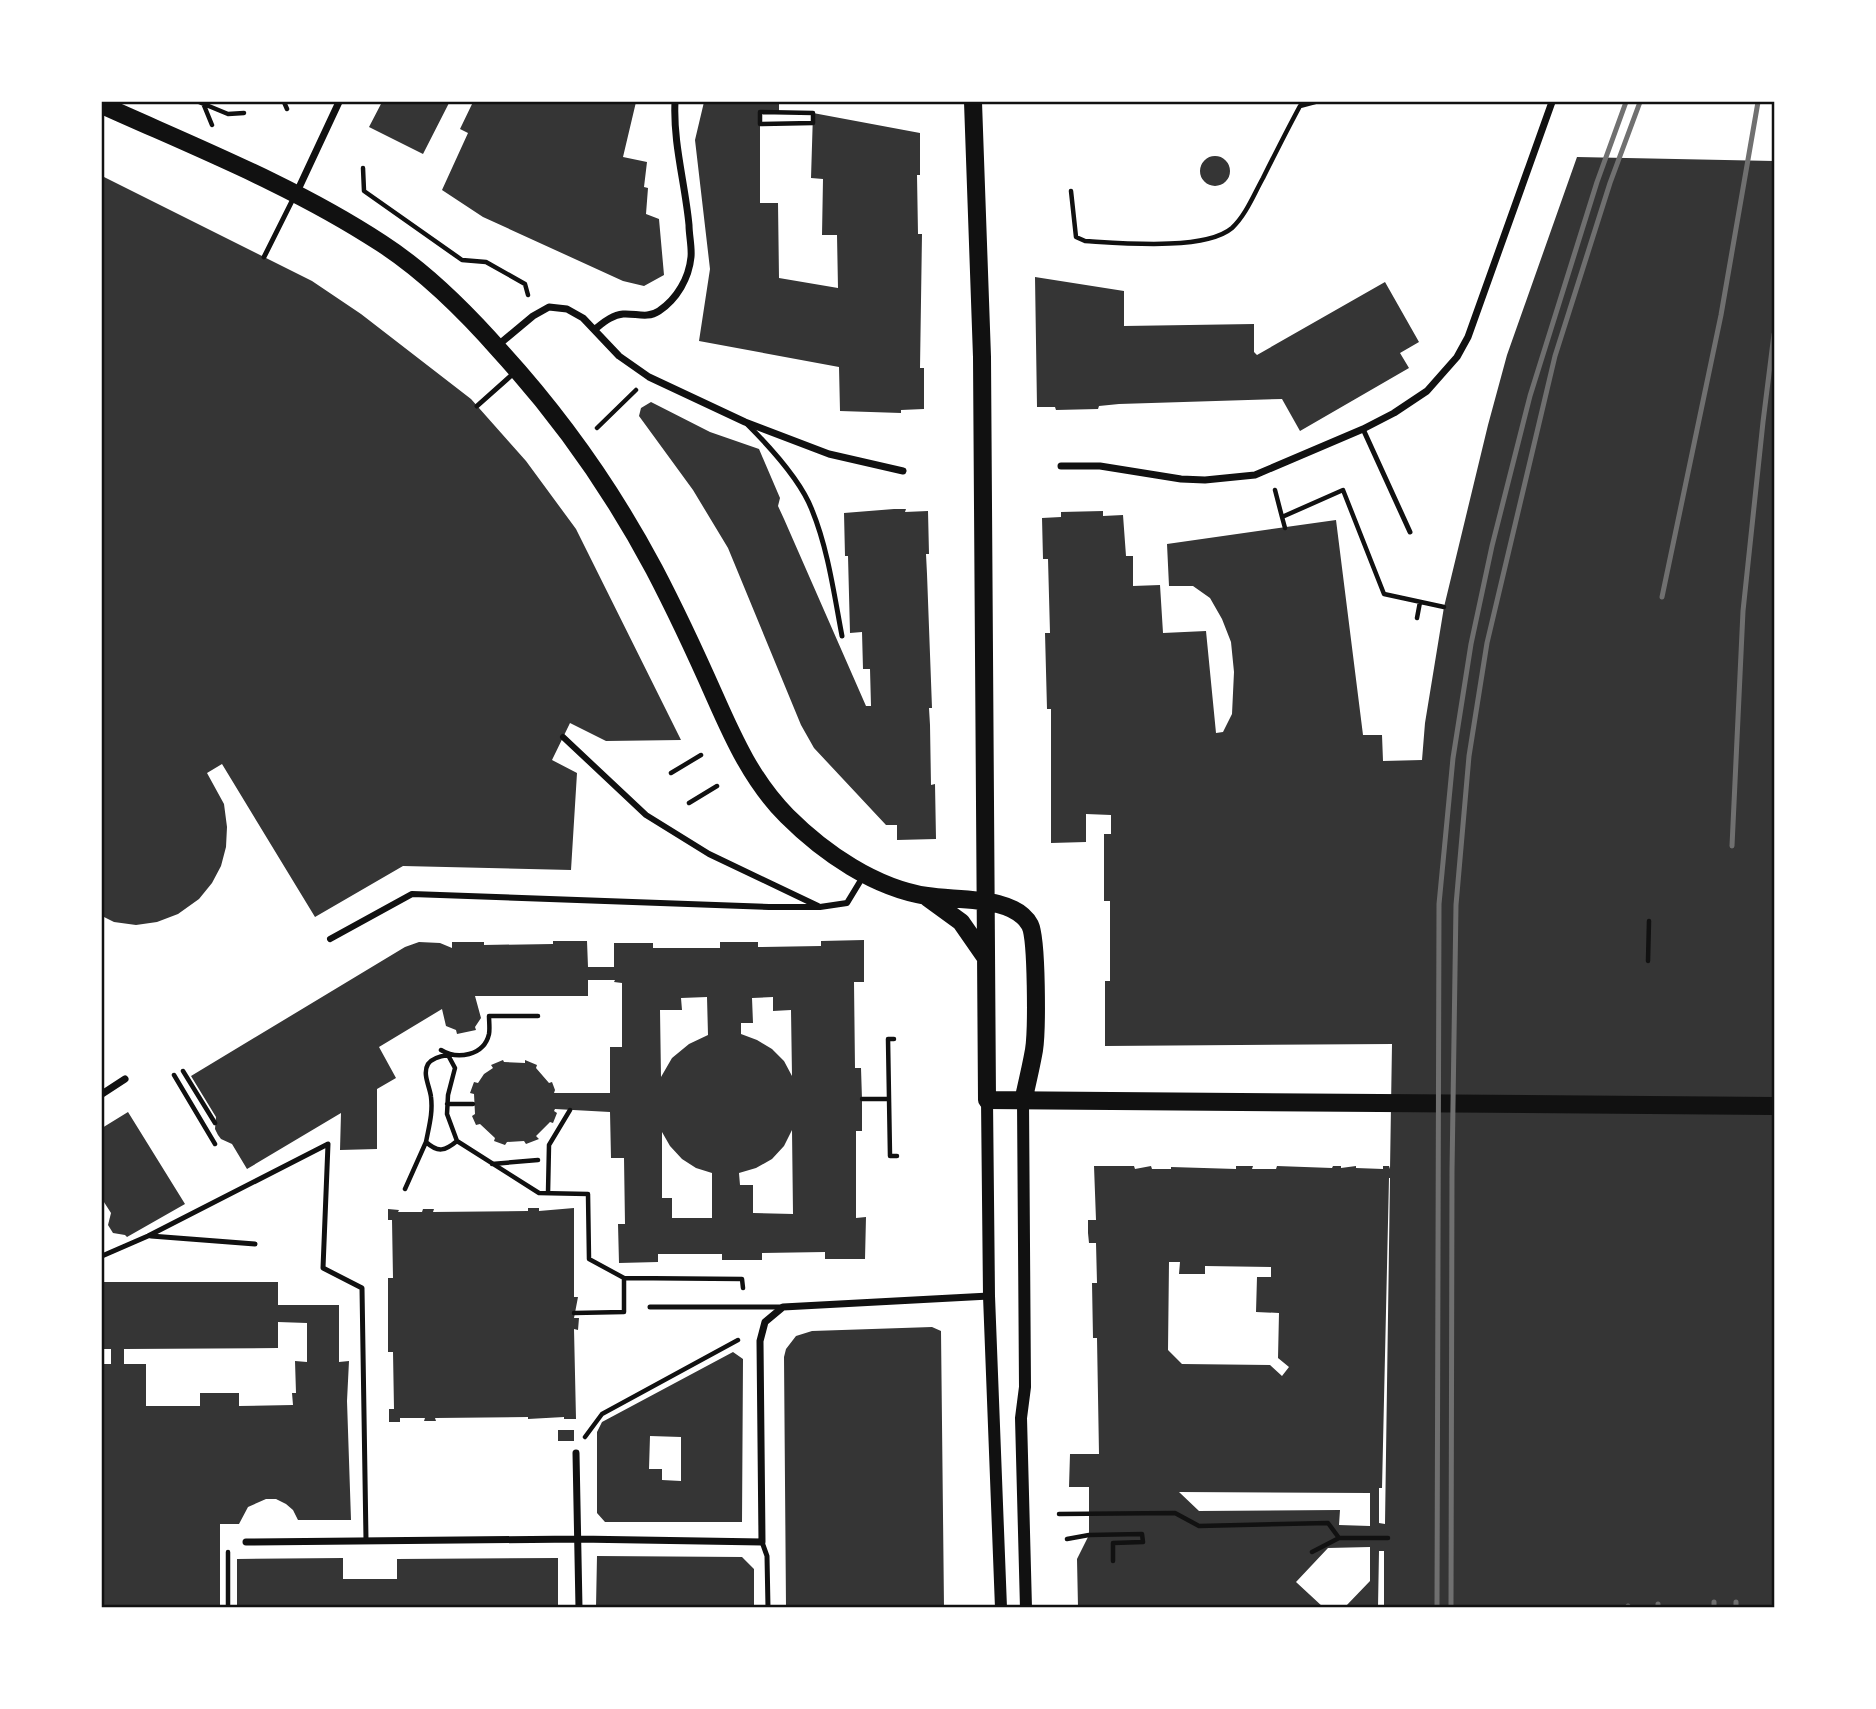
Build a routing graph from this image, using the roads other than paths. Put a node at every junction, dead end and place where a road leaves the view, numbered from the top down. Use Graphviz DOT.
graph roads {
  1 [pos="339,102"];
  2 [pos="675,102"];
  3 [pos="973,102"];
  4 [pos="1552,102"];
  5 [pos="102,105"];
  6 [pos="296,195"];
  7 [pos="264,257"];
  8 [pos="595,329"];
  9 [pos="496,346"];
  10 [pos="517,370"];
  11 [pos="477,406"];
  12 [pos="745,422"];
  13 [pos="1363,429"];
  14 [pos="1061,467"];
  15 [pos="903,471"];
  16 [pos="1410,532"];
  17 [pos="842,636"];
  18 [pos="564,737"];
  19 [pos="865,874"];
  20 [pos="925,896"];
  21 [pos="986,901"];
  22 [pos="820,907"];
  23 [pos="330,939"];
  24 [pos="987,959"];
  25 [pos="125,1079"];
  26 [pos="102,1094"];
  27 [pos="987,1100"];
  28 [pos="1023,1101"];
  29 [pos="1774,1106"];
  30 [pos="148,1236"];
  31 [pos="255,1244"];
  32 [pos="102,1256"];
  33 [pos="989,1296"];
  34 [pos="650,1307"];
  35 [pos="783,1307"];
  36 [pos="576,1453"];
  37 [pos="578,1539"];
  38 [pos="366,1540"];
  39 [pos="246,1542"];
  40 [pos="762,1542"];
  41 [pos="579,1608"];
  42 [pos="768,1608"];
  43 [pos="1001,1608"];
  44 [pos="1026,1608"];
  1 -- 6 [label="street"];
  2 -- 8 [label="street"];
  3 -- 21 [label="main road"];
  4 -- 13 [label="street"];
  5 -- 6 [label="main road"];
  6 -- 7 [label="lane"];
  6 -- 9 [label="main road"];
  8 -- 9 [label="street"];
  8 -- 12 [label="street"];
  9 -- 10 [label="main road"];
  10 -- 11 [label="lane"];
  10 -- 19 [label="main road"];
  12 -- 15 [label="street"];
  12 -- 17 [label="lane"];
  13 -- 14 [label="street"];
  13 -- 16 [label="lane"];
  18 -- 22 [label="street"];
  19 -- 20 [label="main road"];
  19 -- 22 [label="street"];
  20 -- 21 [label="main road"];
  20 -- 24 [label="main road"];
  21 -- 24 [label="main road"];
  21 -- 28 [label="main road"];
  22 -- 23 [label="street"];
  24 -- 27 [label="main road"];
  25 -- 26 [label="street"];
  27 -- 28 [label="main road"];
  27 -- 33 [label="street"];
  28 -- 29 [label="main road"];
  28 -- 44 [label="street"];
  30 -- 31 [label="lane"];
  30 -- 32 [label="lane"];
  30 -- 38 [label="lane"];
  33 -- 35 [label="street"];
  33 -- 43 [label="street"];
  34 -- 35 [label="lane"];
  35 -- 40 [label="street"];
  36 -- 37 [label="street"];
  37 -- 38 [label="street"];
  37 -- 40 [label="street"];
  37 -- 41 [label="street"];
  38 -- 39 [label="street"];
  40 -- 42 [label="lane"];
}
